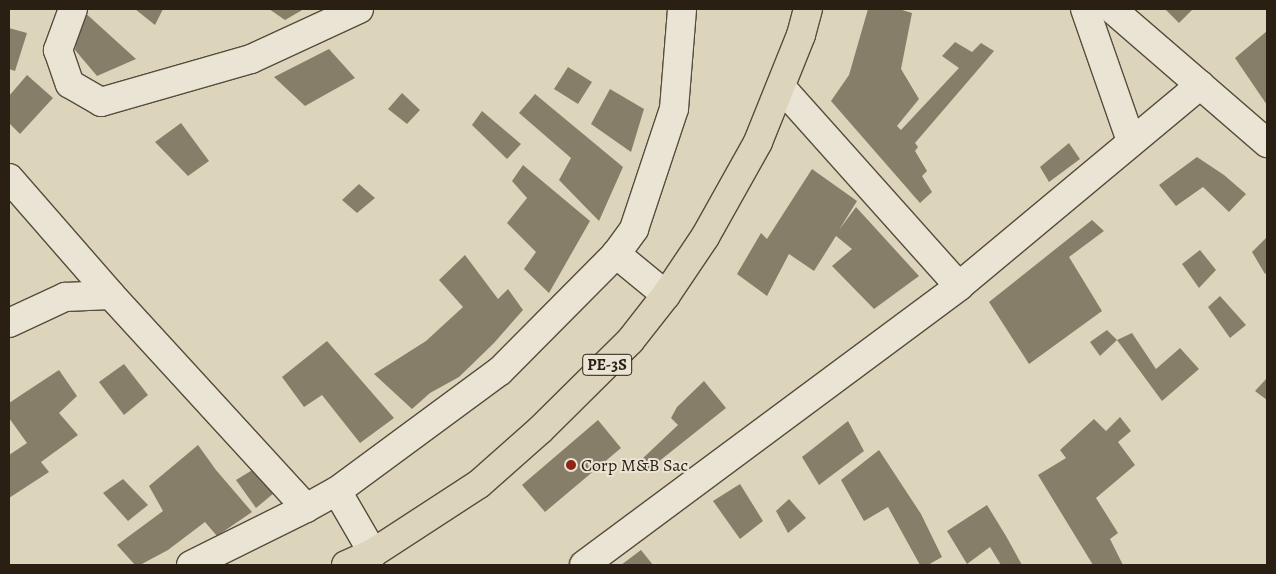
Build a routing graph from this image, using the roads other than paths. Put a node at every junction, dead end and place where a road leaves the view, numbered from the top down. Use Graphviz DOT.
graph roads {
  1 [pos="73,9"];
  2 [pos="359,9"];
  3 [pos="682,9"];
  4 [pos="808,9"];
  5 [pos="1085,9"];
  6 [pos="1112,9"];
  7 [pos="1200,85"];
  8 [pos="781,87"];
  9 [pos="1131,141"];
  10 [pos="1267,143"];
  11 [pos="9,178"];
  12 [pos="616,254"];
  13 [pos="959,286"];
  14 [pos="111,295"];
  15 [pos="666,295"];
  16 [pos="9,323"];
  17 [pos="337,491"];
  18 [pos="306,508"];
  19 [pos="373,553"];
  20 [pos="191,565"];
  21 [pos="346,565"];
  22 [pos="584,565"];
  1 -- 2 [label="street"];
  3 -- 12 [label="street"];
  4 -- 8 [label="highway, PE-3S"];
  5 -- 9 [label="street"];
  6 -- 7 [label="street"];
  7 -- 9 [label="street"];
  7 -- 10 [label="street"];
  8 -- 13 [label="street"];
  8 -- 15 [label="highway, PE-3S"];
  9 -- 13 [label="street"];
  11 -- 14 [label="street"];
  12 -- 15 [label="street"];
  12 -- 17 [label="street"];
  13 -- 22 [label="street"];
  14 -- 16 [label="street"];
  14 -- 18 [label="street"];
  15 -- 19 [label="highway, PE-3S"];
  17 -- 18 [label="street"];
  17 -- 19 [label="street"];
  18 -- 20 [label="street"];
  19 -- 21 [label="highway, PE-3S"];
}
